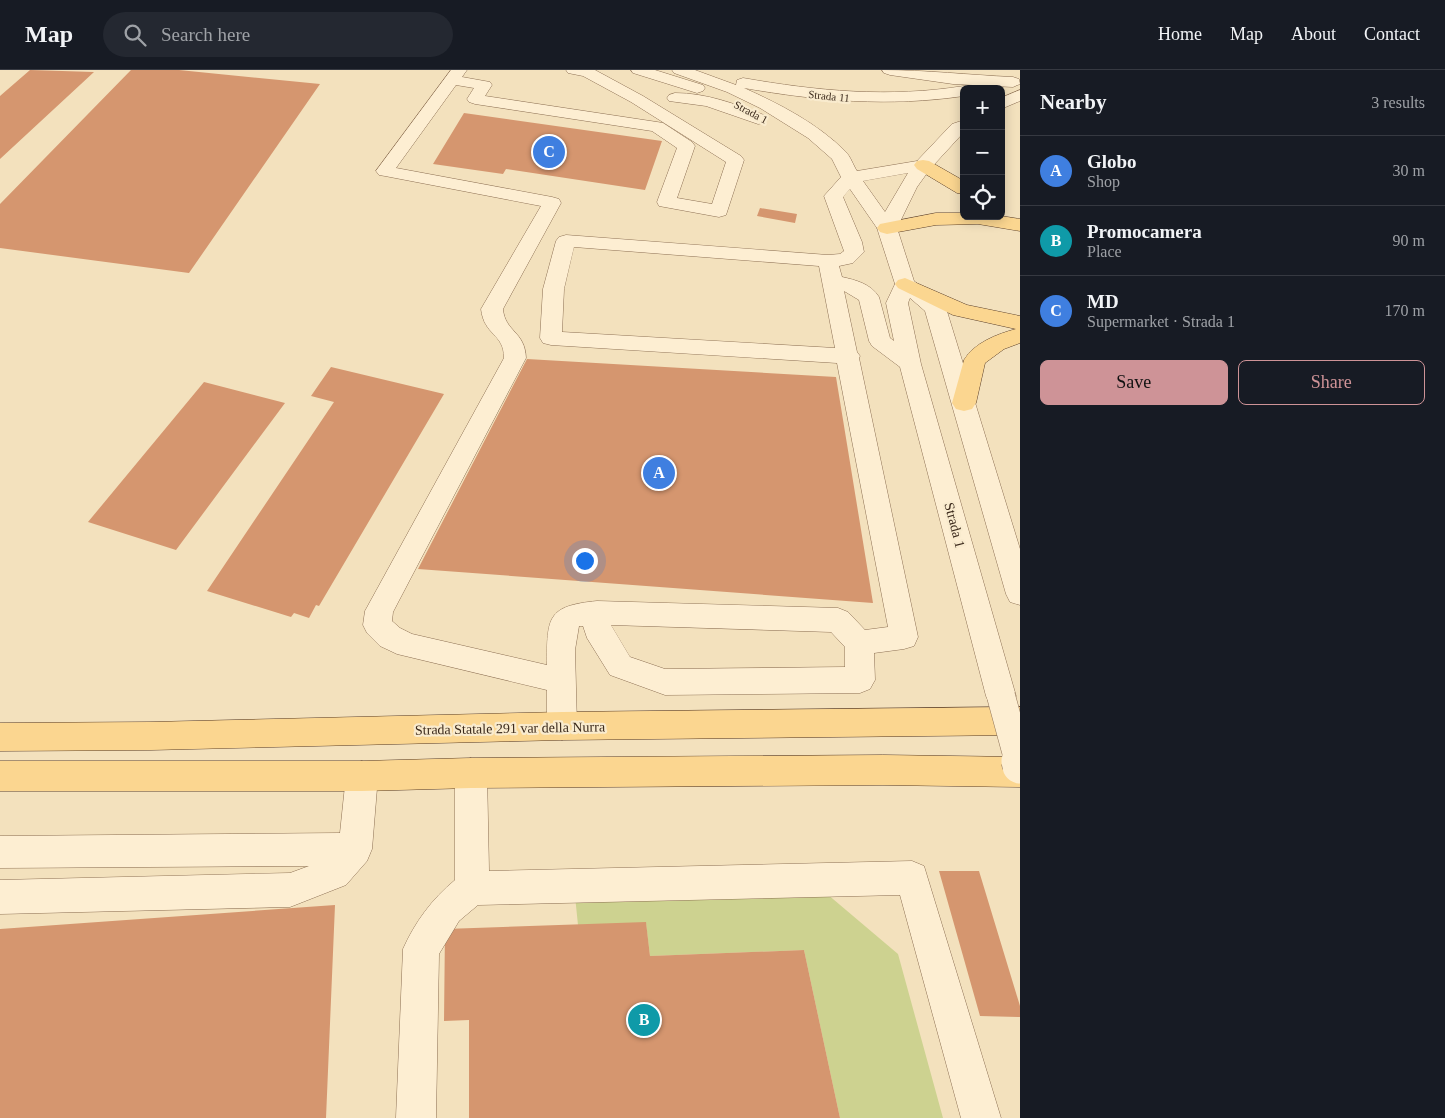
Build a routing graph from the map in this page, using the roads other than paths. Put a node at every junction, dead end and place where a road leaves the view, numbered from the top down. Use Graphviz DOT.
graph roads {
  1 [pos="574,70"];
  2 [pos="603,70"];
  3 [pos="639,70"];
  4 [pos="890,70"];
  5 [pos="687,72"];
  6 [pos="457,73"];
  7 [pos="488,77"];
  8 [pos="1018,86"];
  9 [pos="1005,87"];
  10 [pos="960,92"];
  11 [pos="1005,100"];
  12 [pos="644,104"];
  13 [pos="669,118"];
  14 [pos="653,126"];
  15 [pos="960,127"];
  16 [pos="782,129"];
  17 [pos="923,165"];
  18 [pos="850,178"];
  19 [pos="960,187"];
  20 [pos="1005,212"];
  21 [pos="1020,221"];
  22 [pos="1020,225"];
  23 [pos="887,228"];
  24 [pos="831,272"];
  25 [pos="905,284"];
  26 [pos="1020,323"];
  27 [pos="1020,335"];
  28 [pos="849,356"];
  29 [pos="910,364"];
  30 [pos="964,403"];
  31 [pos="1020,594"];
  32 [pos="597,613"];
  33 [pos="859,643"];
  34 [pos="562,681"];
  35 [pos="1020,721"];
  36 [pos="562,726"];
  37 [pos="0,737"];
  38 [pos="1020,766"];
  39 [pos="1020,772"];
  40 [pos="471,773"];
  41 [pos="0,776"];
  42 [pos="362,776"];
  43 [pos="355,850"];
  44 [pos="0,852"];
  45 [pos="472,888"];
  46 [pos="0,897"];
  47 [pos="416,1118"];
  48 [pos="982,1118"];
  1 -- 12 [label="street"];
  2 -- 12 [label="street"];
  3 -- 16 [label="street, Strada 1"];
  4 -- 8 [label="street"];
  5 -- 10 [label="street, Strada 11"];
  5 -- 18 [label="street, Strada 1"];
  6 -- 7 [label="street"];
  6 -- 34 [label="street"];
  7 -- 14 [label="street"];
  8 -- 9 [label="street"];
  8 -- 11 [label="street"];
  12 -- 13 [label="street"];
  12 -- 16 [label="street"];
  13 -- 14 [label="street"];
  13 -- 14 [label="street"];
  15 -- 17 [label="street"];
  16 -- 18 [label="street, Strada 1"];
  17 -- 18 [label="street"];
  17 -- 19 [label="main road"];
  17 -- 23 [label="street"];
  18 -- 23 [label="street, Strada 1"];
  18 -- 24 [label="street"];
  20 -- 21 [label="main road"];
  22 -- 23 [label="main road"];
  23 -- 25 [label="street, Strada 1"];
  24 -- 28 [label="street"];
  24 -- 28 [label="street"];
  24 -- 29 [label="street"];
  25 -- 26 [label="main road"];
  25 -- 29 [label="street, Strada 1"];
  25 -- 30 [label="street"];
  27 -- 30 [label="main road"];
  28 -- 33 [label="street"];
  29 -- 38 [label="street, Strada 1, bridge"];
  30 -- 31 [label="street"];
  32 -- 33 [label="street"];
  32 -- 33 [label="street"];
  32 -- 34 [label="street"];
  34 -- 36 [label="street"];
  35 -- 36 [label="main road, Strada Statale 291 var della Nurra"];
  36 -- 37 [label="main road, Strada Statale 291 var della Nurra"];
  39 -- 40 [label="main road"];
  40 -- 42 [label="main road"];
  40 -- 45 [label="street"];
  41 -- 42 [label="main road"];
  42 -- 43 [label="street"];
  43 -- 44 [label="street"];
  43 -- 46 [label="street"];
  45 -- 47 [label="street"];
  45 -- 48 [label="street"];
}
